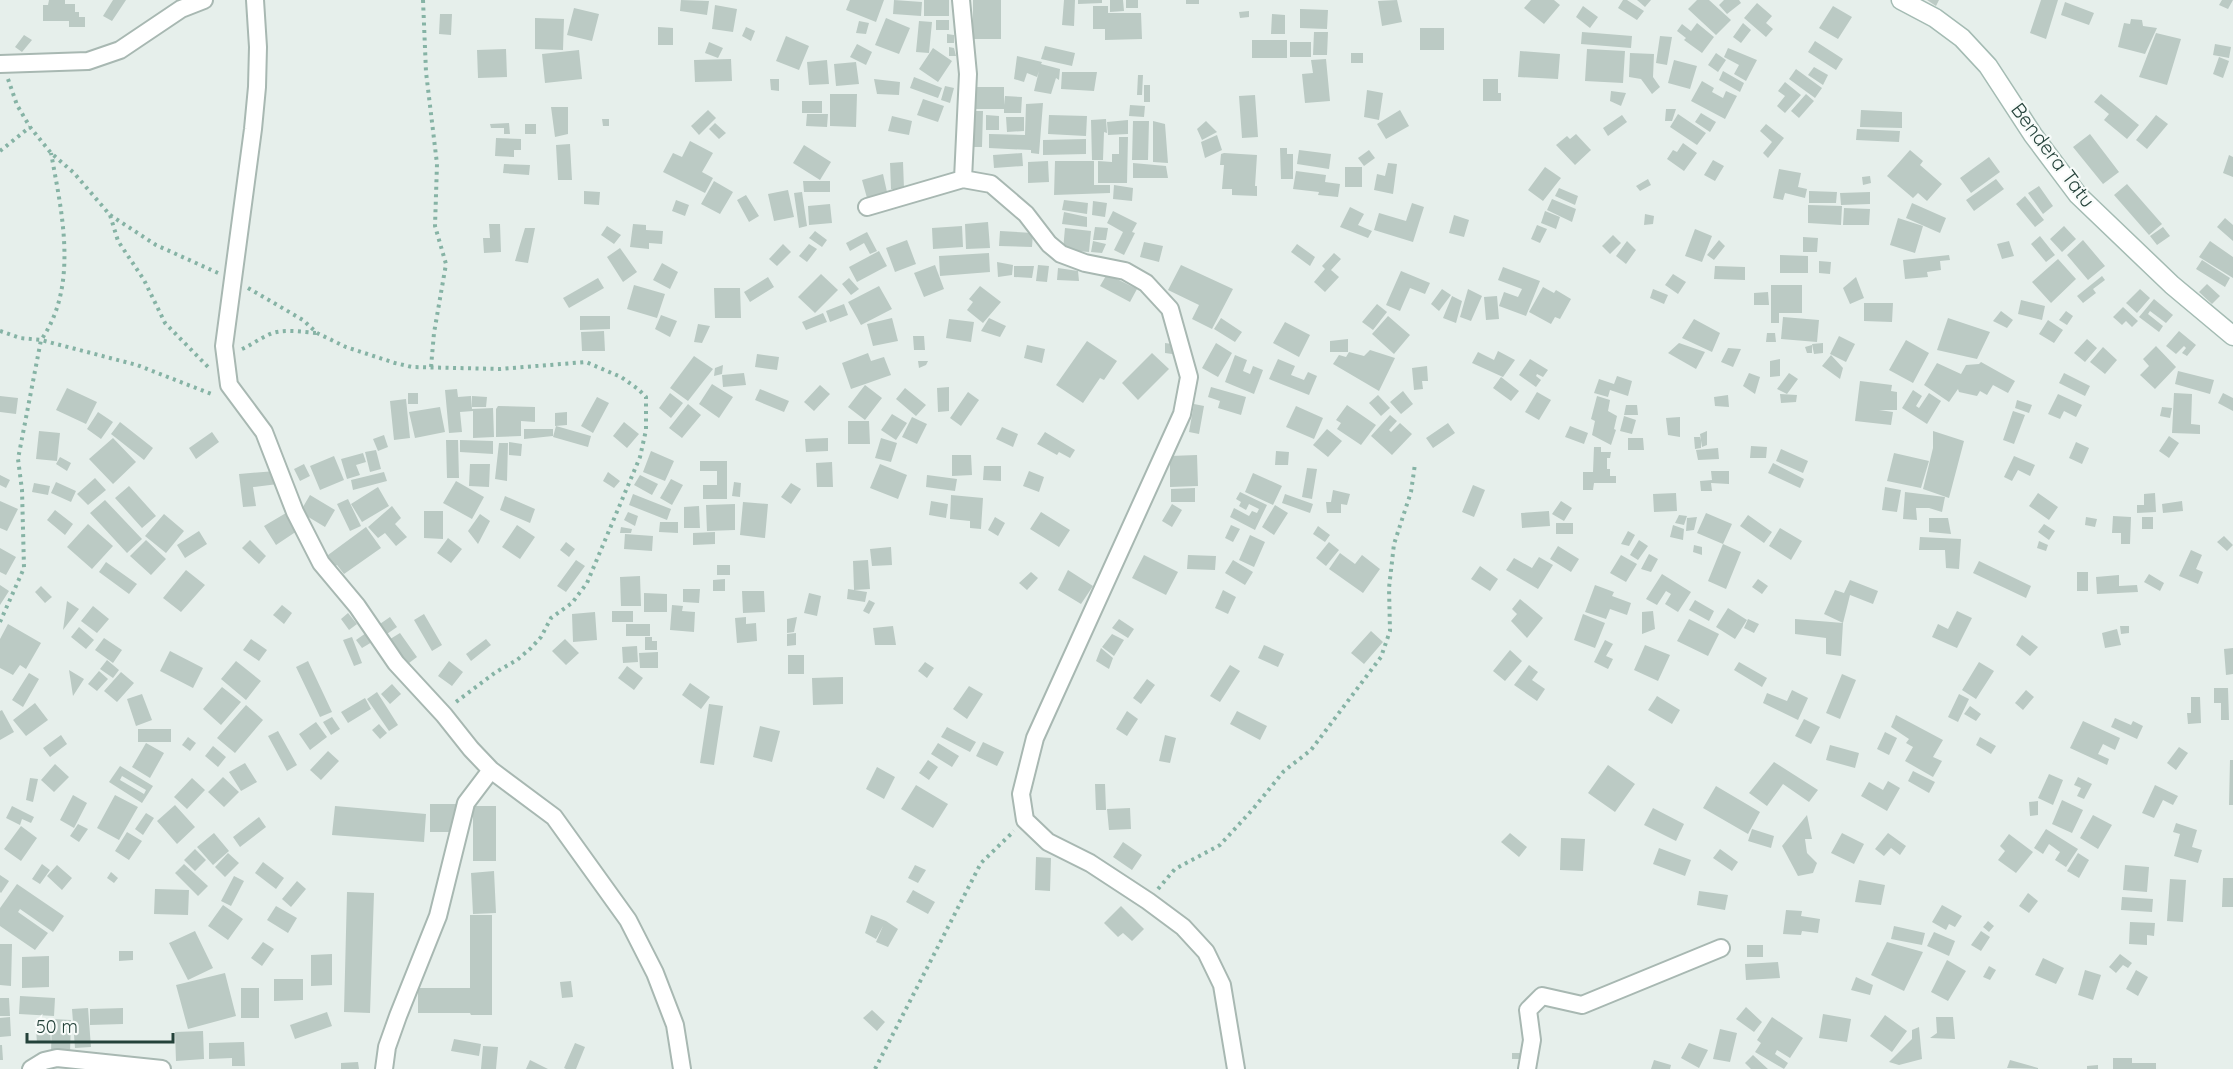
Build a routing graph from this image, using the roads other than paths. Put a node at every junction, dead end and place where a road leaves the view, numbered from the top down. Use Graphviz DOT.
graph roads {
  1 [pos="204,0"];
  2 [pos="255,0"];
  3 [pos="961,0"];
  4 [pos="1901,0"];
  5 [pos="3,65"];
  6 [pos="963,179"];
  7 [pos="867,207"];
  8 [pos="2233,336"];
  9 [pos="491,770"];
  10 [pos="1720,948"];
  11 [pos="31,1069"];
  12 [pos="162,1069"];
  13 [pos="384,1069"];
  14 [pos="682,1069"];
  15 [pos="1236,1069"];
  16 [pos="1527,1069"];
  1 -- 5 [label="street"];
  2 -- 9 [label="street"];
  3 -- 6 [label="street"];
  4 -- 8 [label="main road, Bendera Tatu"];
  6 -- 7 [label="street"];
  6 -- 15 [label="street"];
  9 -- 13 [label="street"];
  9 -- 14 [label="street"];
  10 -- 16 [label="street"];
  11 -- 12 [label="street"];
}
